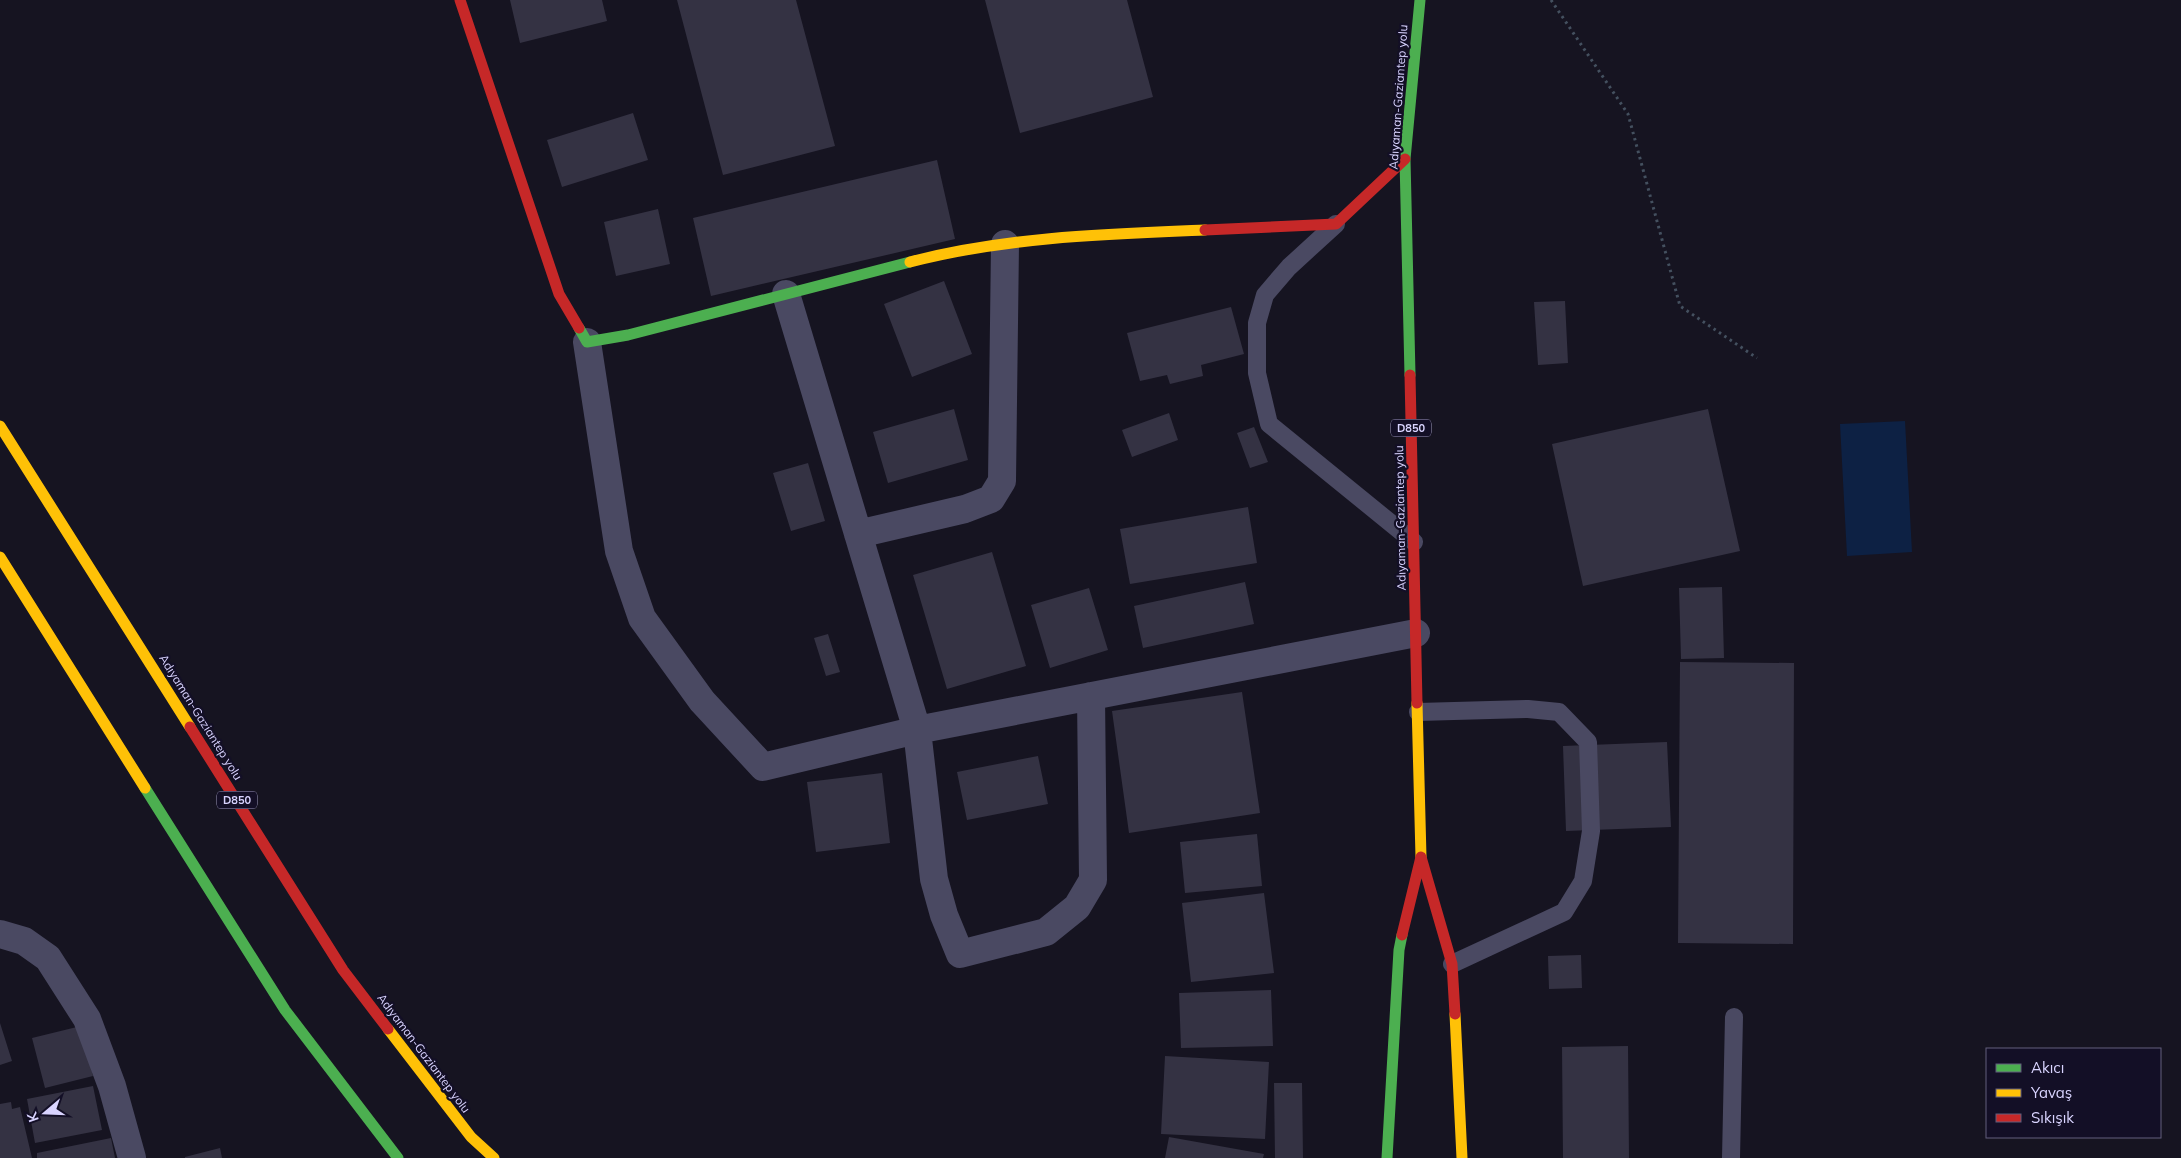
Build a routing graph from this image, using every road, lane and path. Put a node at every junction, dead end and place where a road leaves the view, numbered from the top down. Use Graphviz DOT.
graph roads {
  1 [pos="460,0"];
  2 [pos="1420,0"];
  3 [pos="1550,0"];
  4 [pos="1405,160"];
  5 [pos="1336,224"];
  6 [pos="1005,244"];
  7 [pos="786,294"];
  8 [pos="587,342"];
  9 [pos="1757,358"];
  10 [pos="0,426"];
  11 [pos="858,534"];
  12 [pos="1414,542"];
  13 [pos="0,557"];
  14 [pos="1416,633"];
  15 [pos="1091,696"];
  16 [pos="1418,712"];
  17 [pos="917,730"];
  18 [pos="1421,857"];
  19 [pos="0,934"];
  20 [pos="1452,964"];
  21 [pos="1734,1017"];
  22 [pos="132,1158"];
  23 [pos="398,1158"];
  24 [pos="494,1158"];
  25 [pos="1387,1158"];
  26 [pos="1462,1158"];
  27 [pos="1730,1158"];
  1 -- 8 [label="main road"];
  2 -- 4 [label="main road, Adıyaman-Gaziantep yolu / D850"];
  3 -- 9 [label="path"];
  4 -- 5 [label="main road"];
  4 -- 12 [label="main road, Adıyaman-Gaziantep yolu / D850"];
  5 -- 6 [label="main road"];
  5 -- 12 [label="lane"];
  6 -- 7 [label="main road"];
  6 -- 11 [label="street"];
  7 -- 8 [label="main road"];
  7 -- 11 [label="street"];
  8 -- 17 [label="street"];
  10 -- 24 [label="main road, Adıyaman-Gaziantep yolu / D850"];
  11 -- 17 [label="street"];
  12 -- 14 [label="main road, Adıyaman-Gaziantep yolu / D850"];
  13 -- 23 [label="main road"];
  14 -- 15 [label="street"];
  14 -- 16 [label="main road, Adıyaman-Gaziantep yolu / D850"];
  15 -- 17 [label="street"];
  15 -- 17 [label="street"];
  16 -- 18 [label="main road, Adıyaman-Gaziantep yolu / D850"];
  16 -- 20 [label="lane"];
  18 -- 20 [label="main road"];
  18 -- 25 [label="main road"];
  19 -- 22 [label="street"];
  20 -- 26 [label="main road"];
  21 -- 27 [label="lane"];
}
